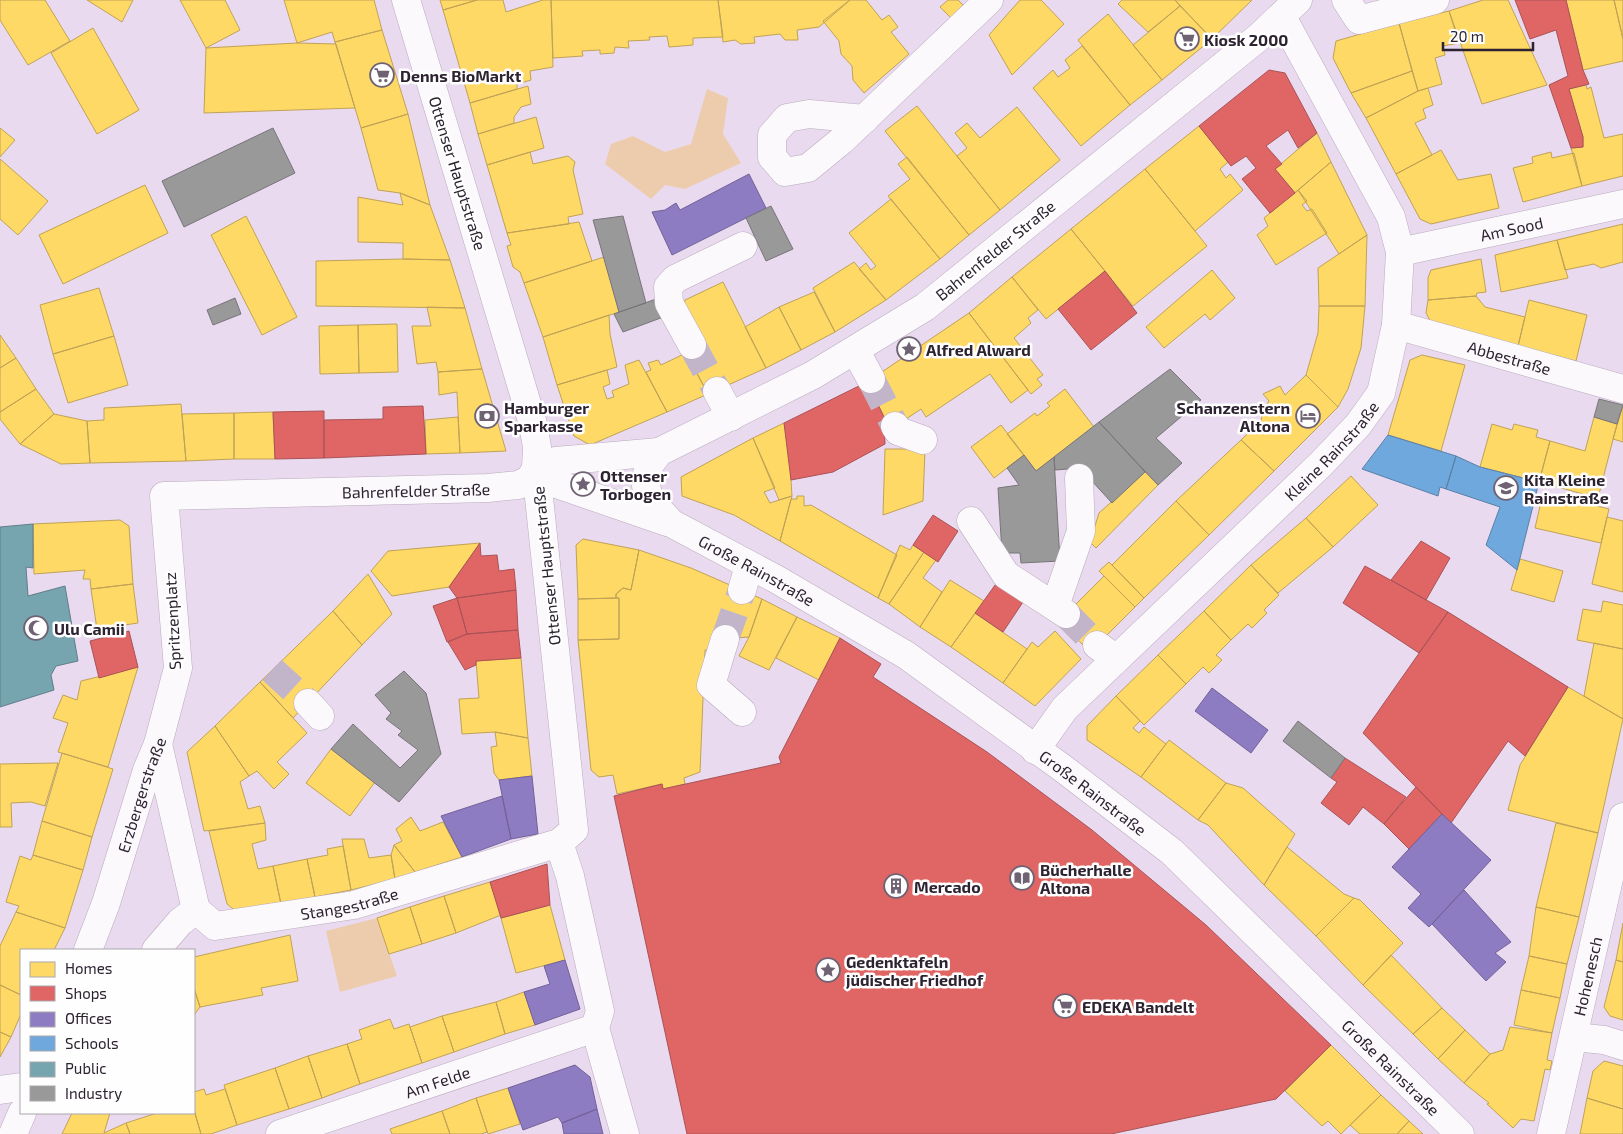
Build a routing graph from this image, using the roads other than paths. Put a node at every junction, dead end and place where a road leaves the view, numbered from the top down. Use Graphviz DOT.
graph roads {
  1 [pos="406,0"];
  2 [pos="989,0"];
  3 [pos="1346,0"];
  4 [pos="1435,0"];
  5 [pos="1290,8"];
  6 [pos="865,119"];
  7 [pos="1623,204"];
  8 [pos="743,246"];
  9 [pos="1400,252"];
  10 [pos="1396,325"];
  11 [pos="692,345"];
  12 [pos="855,350"];
  13 [pos="871,379"];
  14 [pos="1623,389"];
  15 [pos="717,390"];
  16 [pos="731,417"];
  17 [pos="895,426"];
  18 [pos="924,440"];
  19 [pos="659,452"];
  20 [pos="536,469"];
  21 [pos="1079,478"];
  22 [pos="164,496"];
  23 [pos="970,521"];
  24 [pos="671,523"];
  25 [pos="724,639"];
  26 [pos="742,712"];
  27 [pos="158,744"];
  28 [pos="1035,750"];
  29 [pos="1623,817"];
  30 [pos="559,843"];
  31 [pos="196,910"];
  32 [pos="88,949"];
  33 [pos="157,949"];
  34 [pos="595,1028"];
  35 [pos="1574,1037"];
  36 [pos="1623,1046"];
  37 [pos="20,1087"];
  38 [pos="0,1090"];
  39 [pos="22,1114"];
  40 [pos="14,1134"];
  41 [pos="280,1134"];
  42 [pos="625,1134"];
  43 [pos="1460,1134"];
  44 [pos="1551,1134"];
  1 -- 20 [label="street, Ottenser Hauptstraße"];
  2 -- 6 [label="street"];
  3 -- 4 [label="street"];
  5 -- 9 [label="street, Kleine Rainstraße"];
  5 -- 12 [label="street, Bahrenfelder Straße"];
  7 -- 9 [label="street, Am Sood"];
  8 -- 11 [label="street"];
  9 -- 10 [label="street, Kleine Rainstraße"];
  10 -- 14 [label="street, Abbestraße"];
  10 -- 28 [label="street, Kleine Rainstraße"];
  12 -- 13 [label="street"];
  12 -- 16 [label="street, Bahrenfelder Straße"];
  15 -- 16 [label="street"];
  16 -- 19 [label="street, Bahrenfelder Straße"];
  17 -- 18 [label="street"];
  19 -- 20 [label="street, Bahrenfelder Straße"];
  19 -- 24 [label="street, Große Rainstraße"];
  20 -- 22 [label="street, Bahrenfelder Straße"];
  20 -- 24 [label="street, Große Rainstraße"];
  20 -- 30 [label="street, Ottenser Hauptstraße"];
  21 -- 23 [label="street"];
  22 -- 27 [label="street, Spritzenplatz"];
  24 -- 28 [label="street, Große Rainstraße"];
  25 -- 26 [label="street"];
  27 -- 31 [label="street, Erzbergerstraße"];
  27 -- 32 [label="street, Erzbergerstraße"];
  28 -- 43 [label="street, Große Rainstraße"];
  29 -- 35 [label="street, Hohenesch"];
  30 -- 31 [label="street, Stangestraße"];
  30 -- 34 [label="street"];
  31 -- 33 [label="street"];
  34 -- 41 [label="street, Am Felde"];
  34 -- 42 [label="street"];
  35 -- 36 [label="street"];
  35 -- 44 [label="street, Hohenesch"];
  37 -- 38 [label="street"];
  39 -- 40 [label="street"];
}
